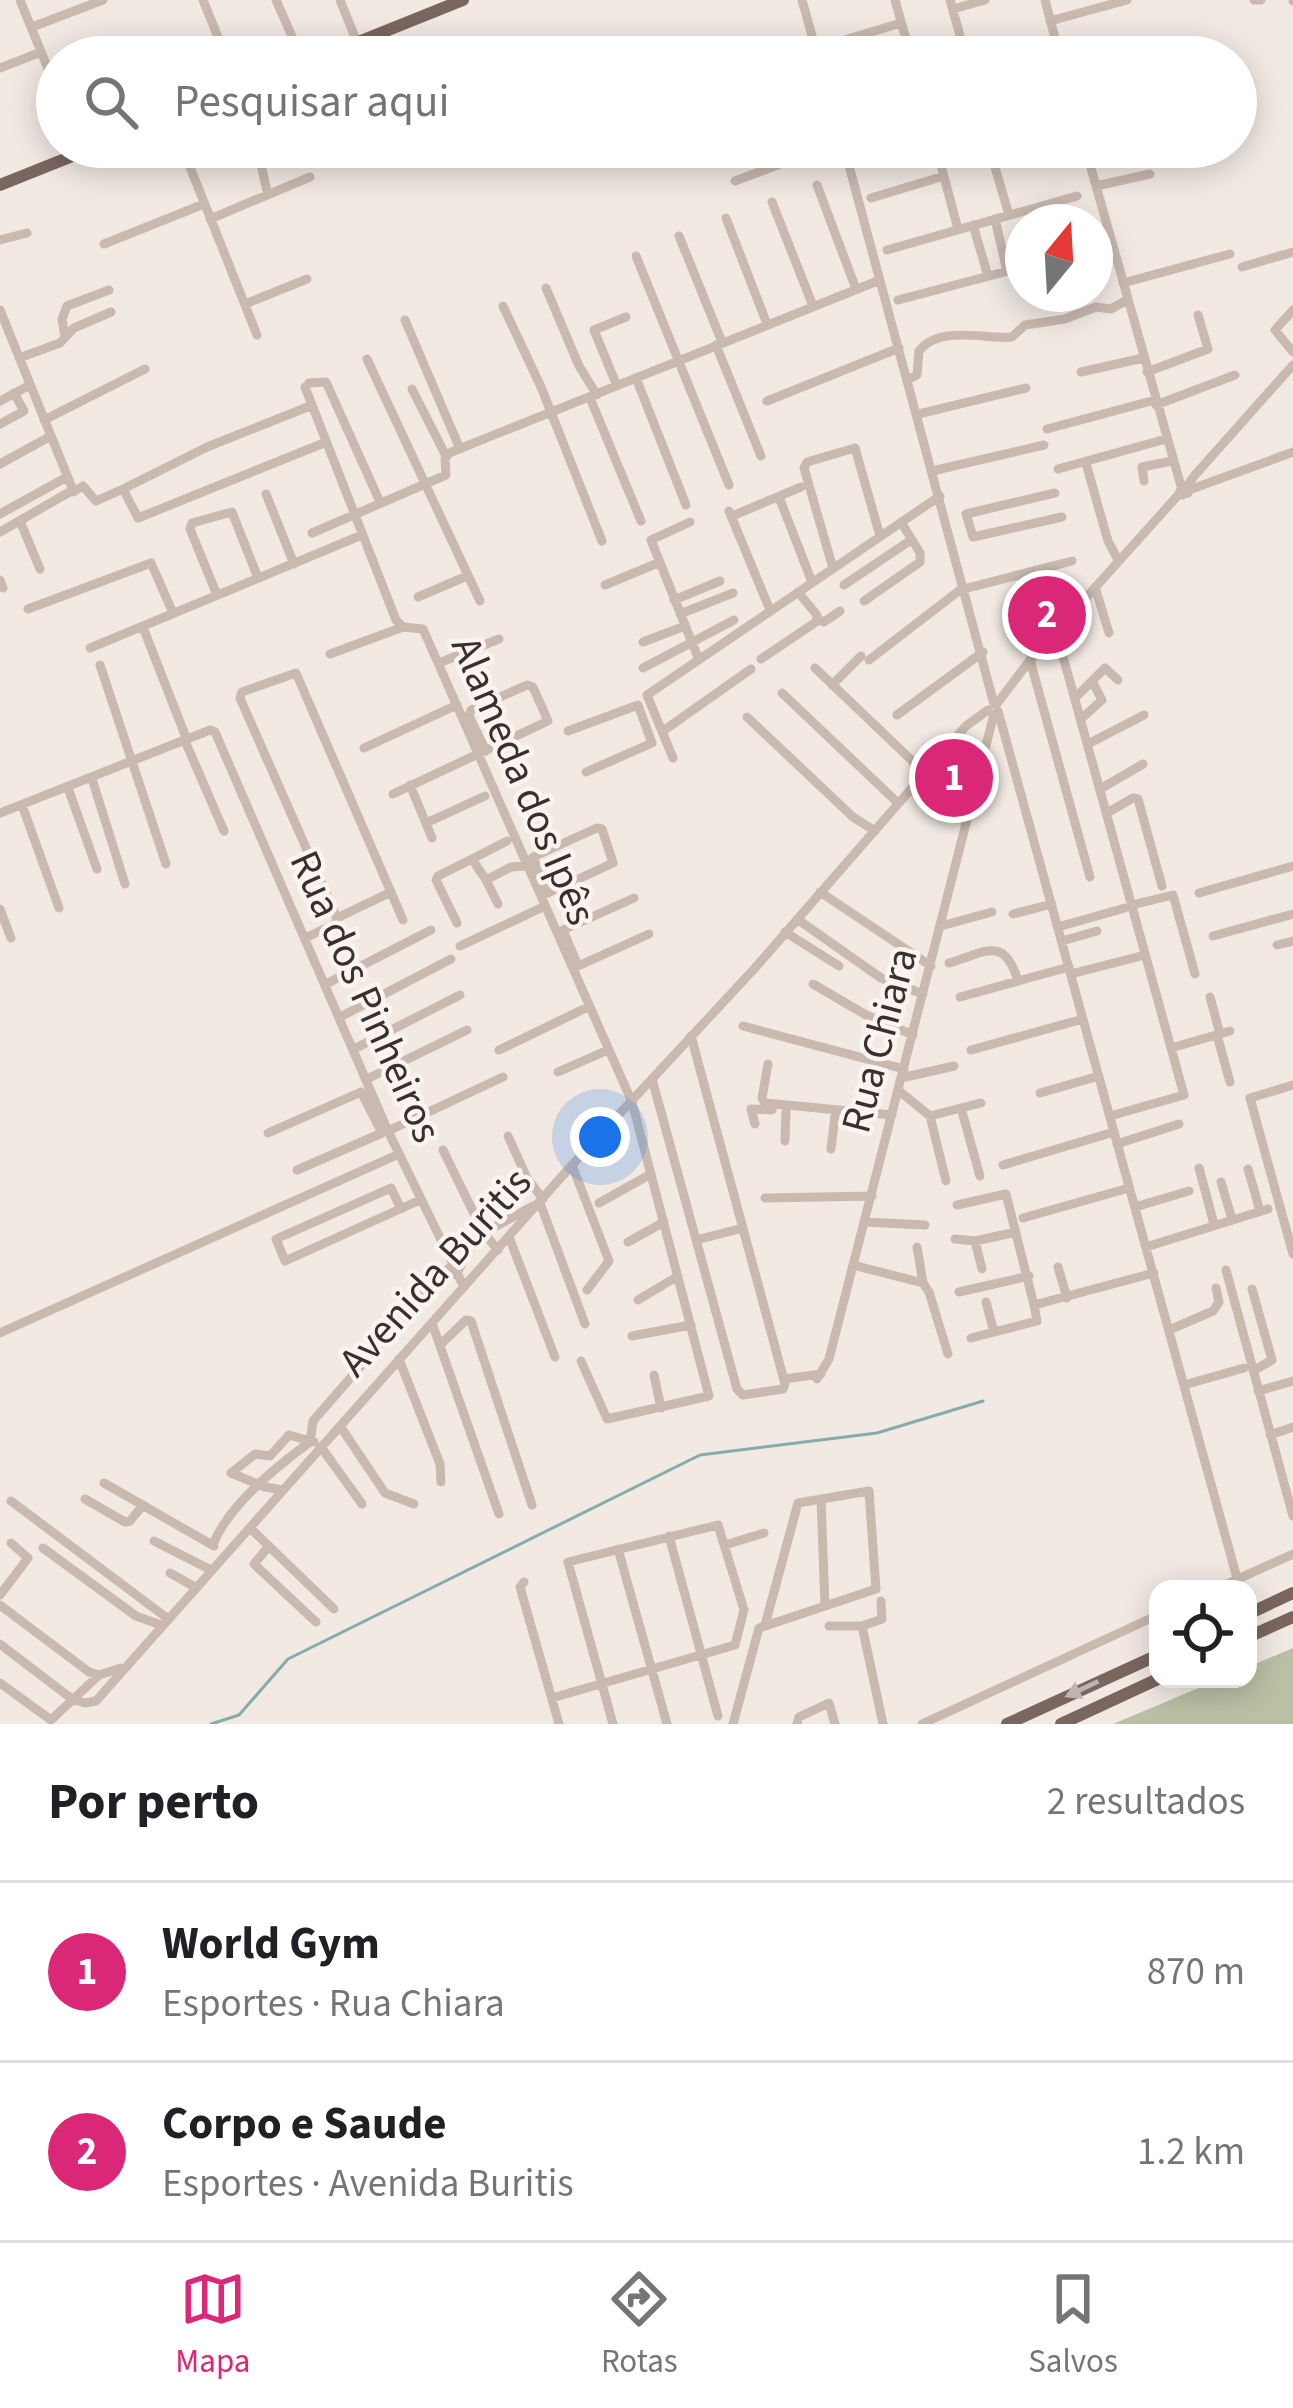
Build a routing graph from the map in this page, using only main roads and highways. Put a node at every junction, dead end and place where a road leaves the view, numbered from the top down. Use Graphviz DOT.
graph roads {
  1 [pos="463,0"];
  2 [pos="440,4"];
  3 [pos="372,36"];
  4 [pos="41,168"];
  5 [pos="0,185"];
  6 [pos="1293,1593"];
  7 [pos="1257,1610"];
  8 [pos="1293,1617"];
  9 [pos="1257,1633"];
  10 [pos="1149,1659"];
  11 [pos="1149,1683"];
  12 [pos="1007,1724"];
  13 [pos="1061,1724"];
  1 -- 2 [label="main road"];
  2 -- 3 [label="main road"];
  4 -- 5 [label="main road"];
  6 -- 7 [label="main road"];
  8 -- 9 [label="main road"];
  10 -- 12 [label="main road, one-way"];
  11 -- 13 [label="main road"];
}
